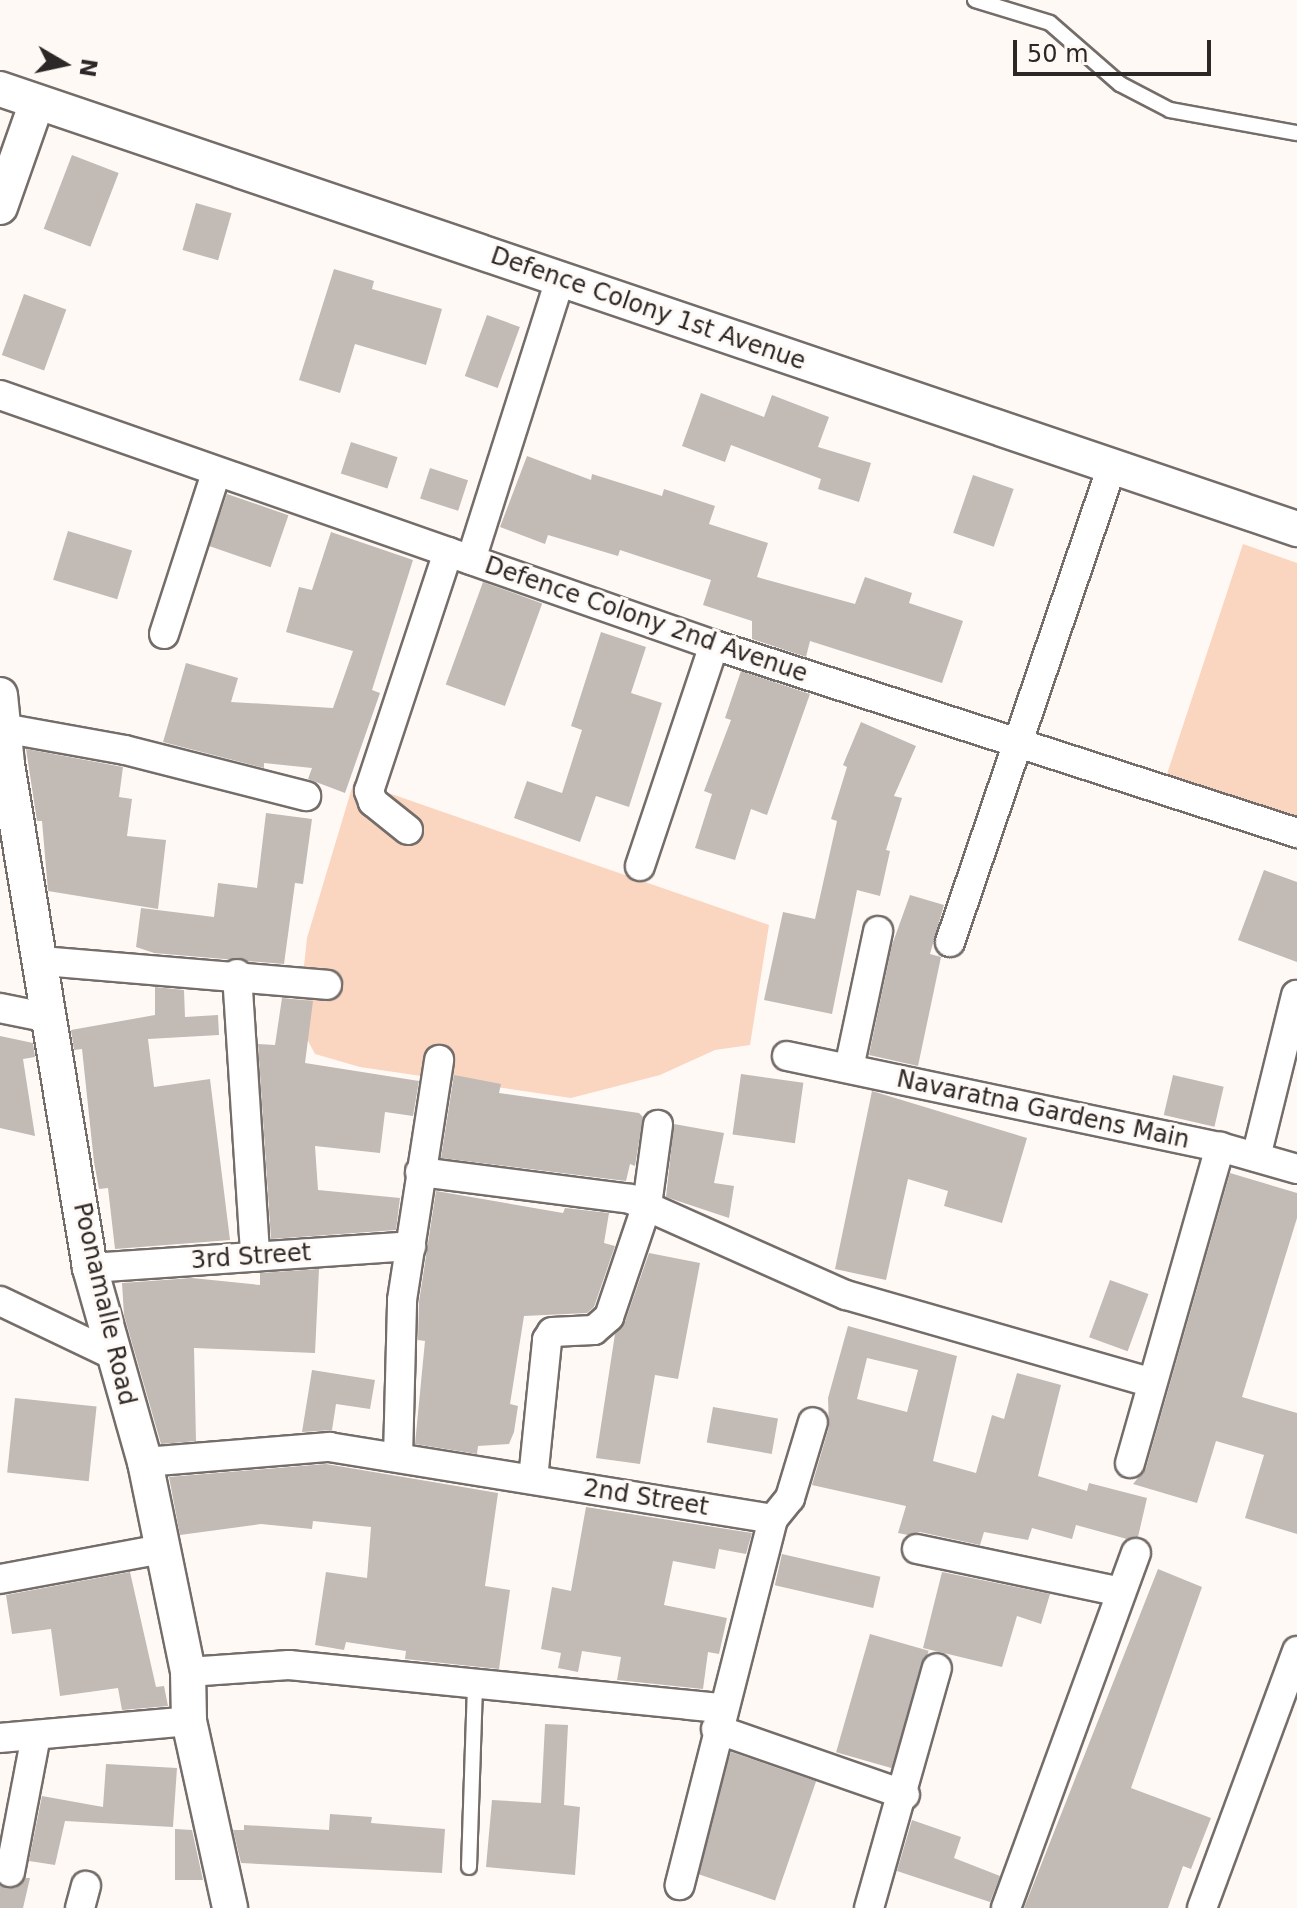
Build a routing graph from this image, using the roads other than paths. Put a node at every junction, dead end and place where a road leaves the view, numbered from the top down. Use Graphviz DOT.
graph roads {
  1 [pos="975,0"];
  2 [pos="0,89"];
  3 [pos="37,102"];
  4 [pos="1297,133"];
  5 [pos="0,207"];
  6 [pos="560,280"];
  7 [pos="0,395"];
  8 [pos="1112,466"];
  9 [pos="216,473"];
  10 [pos="1297,529"];
  11 [pos="459,556"];
  12 [pos="164,634"];
  13 [pos="714,645"];
  14 [pos="2,711"];
  15 [pos="1017,742"];
  16 [pos="3,763"];
  17 [pos="306,796"];
  18 [pos="408,830"];
  19 [pos="1297,833"];
  20 [pos="640,866"];
  21 [pos="878,931"];
  22 [pos="950,942"];
  23 [pos="43,961"];
  24 [pos="237,974"];
  25 [pos="327,985"];
  26 [pos="1296,995"];
  27 [pos="0,1008"];
  28 [pos="49,1018"];
  29 [pos="787,1056"];
  30 [pos="439,1060"];
  31 [pos="849,1068"];
  32 [pos="658,1125"];
  33 [pos="1220,1147"];
  34 [pos="1256,1157"];
  35 [pos="1297,1169"];
  36 [pos="420,1172"];
  37 [pos="647,1205"];
  38 [pos="411,1246"];
  39 [pos="255,1256"];
  40 [pos="90,1268"];
  41 [pos="0,1301"];
  42 [pos="113,1355"];
  43 [pos="1149,1382"];
  44 [pos="813,1422"];
  45 [pos="398,1457"];
  46 [pos="145,1462"];
  47 [pos="1130,1463"];
  48 [pos="533,1479"];
  49 [pos="773,1519"];
  50 [pos="162,1549"];
  51 [pos="917,1549"];
  52 [pos="1136,1553"];
  53 [pos="0,1579"];
  54 [pos="1121,1592"];
  55 [pos="1297,1651"];
  56 [pos="937,1668"];
  57 [pos="188,1672"];
  58 [pos="475,1682"];
  59 [pos="719,1718"];
  60 [pos="189,1721"];
  61 [pos="36,1736"];
  62 [pos="0,1738"];
  63 [pos="905,1795"];
  64 [pos="469,1867"];
  65 [pos="10,1872"];
  66 [pos="680,1885"];
  67 [pos="230,1908"];
  68 [pos="869,1908"];
  69 [pos="1006,1908"];
  70 [pos="1202,1908"];
  1 -- 4 [label="lane"];
  2 -- 3 [label="street, Defence Colony 1st Avenue"];
  3 -- 5 [label="street"];
  3 -- 6 [label="street, Defence Colony 1st Avenue"];
  6 -- 8 [label="street, Defence Colony 1st Avenue"];
  6 -- 11 [label="street"];
  7 -- 9 [label="street, Defence Colony 2nd Avenue"];
  8 -- 10 [label="street, Defence Colony 1st Avenue"];
  8 -- 15 [label="street"];
  9 -- 11 [label="street, Defence Colony 2nd Avenue"];
  9 -- 12 [label="street"];
  11 -- 13 [label="street, Defence Colony 2nd Avenue"];
  11 -- 18 [label="street"];
  13 -- 15 [label="street, Defence Colony 2nd Avenue"];
  13 -- 20 [label="street"];
  14 -- 16 [label="street, Poonamalle Road"];
  14 -- 17 [label="street"];
  15 -- 19 [label="street, Defence Colony 2nd Avenue"];
  15 -- 22 [label="street"];
  16 -- 23 [label="street, Poonamalle Road"];
  21 -- 31 [label="street"];
  23 -- 24 [label="street"];
  23 -- 28 [label="street, Poonamalle Road"];
  24 -- 25 [label="street"];
  24 -- 39 [label="street"];
  26 -- 34 [label="street"];
  27 -- 28 [label="street"];
  28 -- 40 [label="street, Poonamalle Road"];
  29 -- 31 [label="street, Navaratna Gardens Main"];
  30 -- 36 [label="street"];
  31 -- 33 [label="street, Navaratna Gardens Main"];
  32 -- 37 [label="street"];
  33 -- 34 [label="street, Navaratna Gardens Main"];
  33 -- 43 [label="street"];
  34 -- 35 [label="street, Navaratna Gardens Main"];
  36 -- 37 [label="street"];
  36 -- 38 [label="street"];
  37 -- 43 [label="street"];
  37 -- 48 [label="street"];
  38 -- 39 [label="street, 3rd Street"];
  38 -- 45 [label="street"];
  39 -- 40 [label="street, 3rd Street"];
  40 -- 42 [label="street, Poonamalle Road"];
  41 -- 42 [label="street"];
  42 -- 46 [label="street, Poonamalle Road"];
  43 -- 47 [label="street"];
  44 -- 49 [label="street"];
  45 -- 46 [label="street, 2nd Street"];
  45 -- 48 [label="street, 2nd Street"];
  46 -- 50 [label="street, Poonamalle Road"];
  48 -- 49 [label="street, 2nd Street"];
  49 -- 59 [label="street"];
  50 -- 53 [label="street"];
  50 -- 57 [label="street, Poonamalle Road"];
  51 -- 54 [label="street"];
  52 -- 54 [label="street"];
  54 -- 69 [label="street"];
  55 -- 70 [label="street"];
  56 -- 63 [label="street"];
  57 -- 58 [label="street"];
  57 -- 60 [label="street, Poonamalle Road"];
  58 -- 59 [label="street"];
  58 -- 64 [label="lane"];
  59 -- 63 [label="street"];
  59 -- 66 [label="street"];
  60 -- 61 [label="street"];
  60 -- 67 [label="street, Poonamalle Road"];
  61 -- 62 [label="street"];
  61 -- 65 [label="street"];
  63 -- 68 [label="street"];
}
